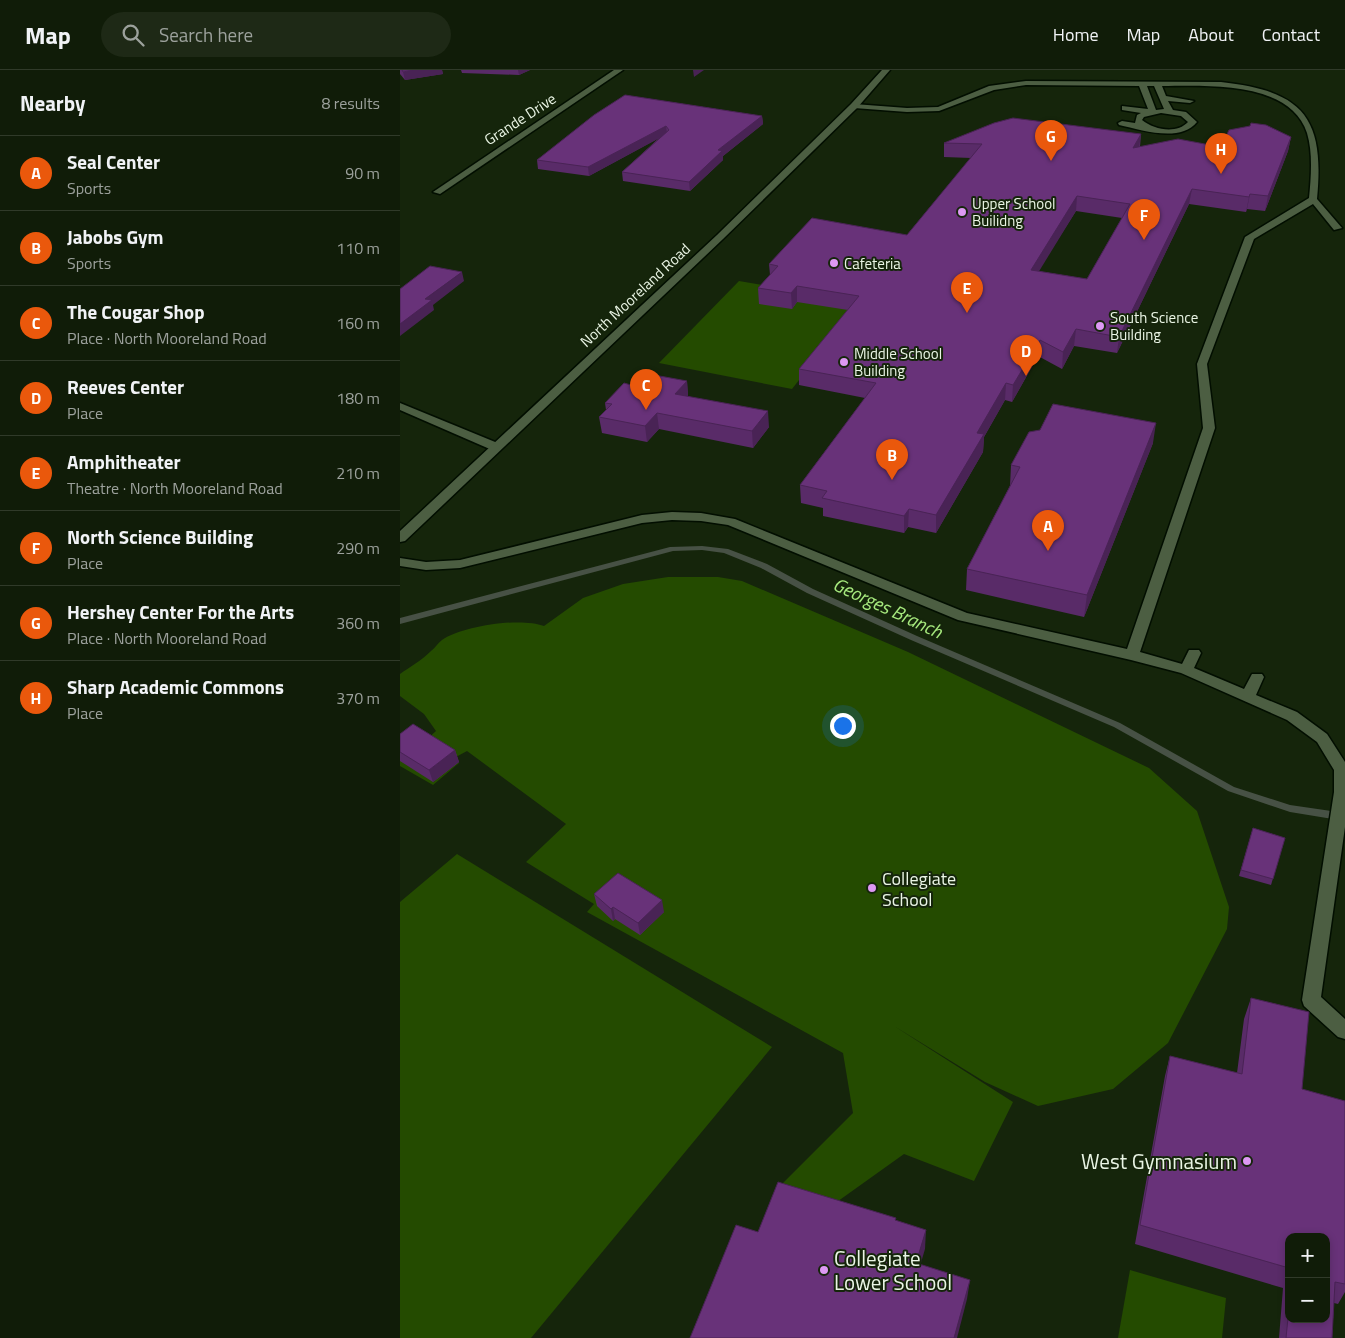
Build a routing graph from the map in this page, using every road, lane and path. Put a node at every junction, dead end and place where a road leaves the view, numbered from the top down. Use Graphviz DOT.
graph roads {
  1 [pos="619,70"];
  2 [pos="886,70"];
  3 [pos="1142,84"];
  4 [pos="1157,84"];
  5 [pos="1163,98"];
  6 [pos="1190,101"];
  7 [pos="854,106"];
  8 [pos="1125,108"];
  9 [pos="1169,111"];
  10 [pos="1153,112"];
  11 [pos="1122,123"];
  12 [pos="1146,126"];
  13 [pos="437,192"];
  14 [pos="1313,199"];
  15 [pos="1337,228"];
  16 [pos="400,406"];
  17 [pos="496,447"];
  18 [pos="400,538"];
  19 [pos="400,562"];
  20 [pos="1194,653"];
  21 [pos="1132,655"];
  22 [pos="1186,670"];
  23 [pos="1257,677"];
  24 [pos="1248,697"];
  25 [pos="1345,1031"];
  1 -- 13 [label="street, Grande Drive"];
  2 -- 7 [label="street, North Mooreland Road"];
  3 -- 4 [label="street"];
  3 -- 7 [label="street"];
  3 -- 10 [label="street"];
  4 -- 5 [label="street"];
  4 -- 14 [label="street"];
  5 -- 6 [label="street"];
  5 -- 9 [label="street"];
  7 -- 17 [label="street, North Mooreland Road"];
  8 -- 10 [label="street"];
  9 -- 10 [label="street"];
  9 -- 12 [label="street"];
  10 -- 12 [label="street"];
  11 -- 12 [label="street"];
  14 -- 15 [label="street"];
  14 -- 21 [label="street"];
  16 -- 17 [label="street"];
  17 -- 18 [label="street, North Mooreland Road"];
  19 -- 21 [label="street"];
  20 -- 22 [label="street"];
  21 -- 22 [label="street"];
  22 -- 24 [label="street"];
  23 -- 24 [label="street"];
  24 -- 25 [label="street"];
}
